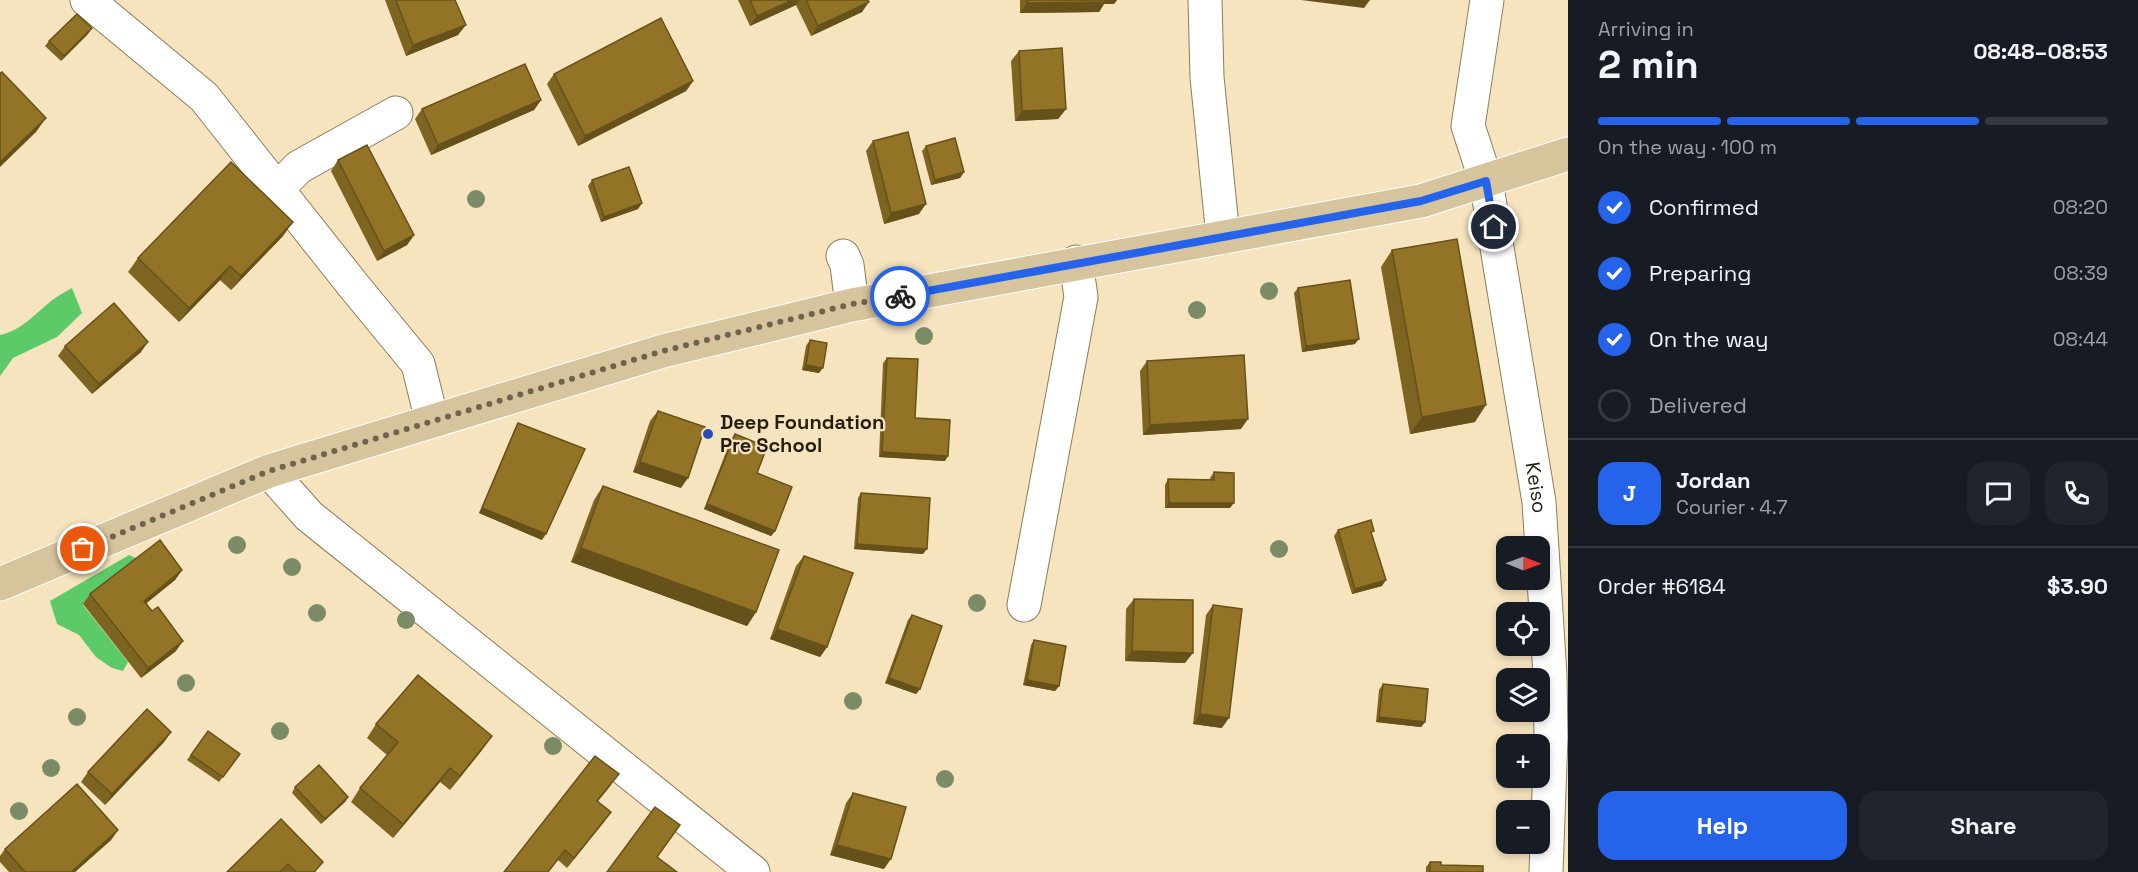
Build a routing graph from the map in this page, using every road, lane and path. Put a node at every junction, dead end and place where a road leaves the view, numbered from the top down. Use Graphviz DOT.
graph roads {
  1 [pos="87,0"];
  2 [pos="1205,0"];
  3 [pos="1487,0"];
  4 [pos="396,113"];
  5 [pos="1568,154"];
  6 [pos="1486,181"];
  7 [pos="277,189"];
  8 [pos="1223,237"];
  9 [pos="843,256"];
  10 [pos="1076,262"];
  11 [pos="852,304"];
  12 [pos="432,421"];
  13 [pos="269,471"];
  14 [pos="0,584"];
  15 [pos="1024,605"];
  16 [pos="753,872"];
  17 [pos="1546,872"];
  1 -- 7 [label="street"];
  2 -- 8 [label="street"];
  3 -- 6 [label="street, Keiso"];
  4 -- 7 [label="street"];
  5 -- 6 [label="main road"];
  6 -- 8 [label="main road"];
  6 -- 17 [label="street, Keiso"];
  7 -- 12 [label="street"];
  8 -- 10 [label="main road"];
  9 -- 11 [label="street"];
  10 -- 11 [label="main road"];
  10 -- 15 [label="street"];
  11 -- 12 [label="main road"];
  12 -- 13 [label="main road"];
  13 -- 14 [label="main road"];
  13 -- 16 [label="street"];
}
